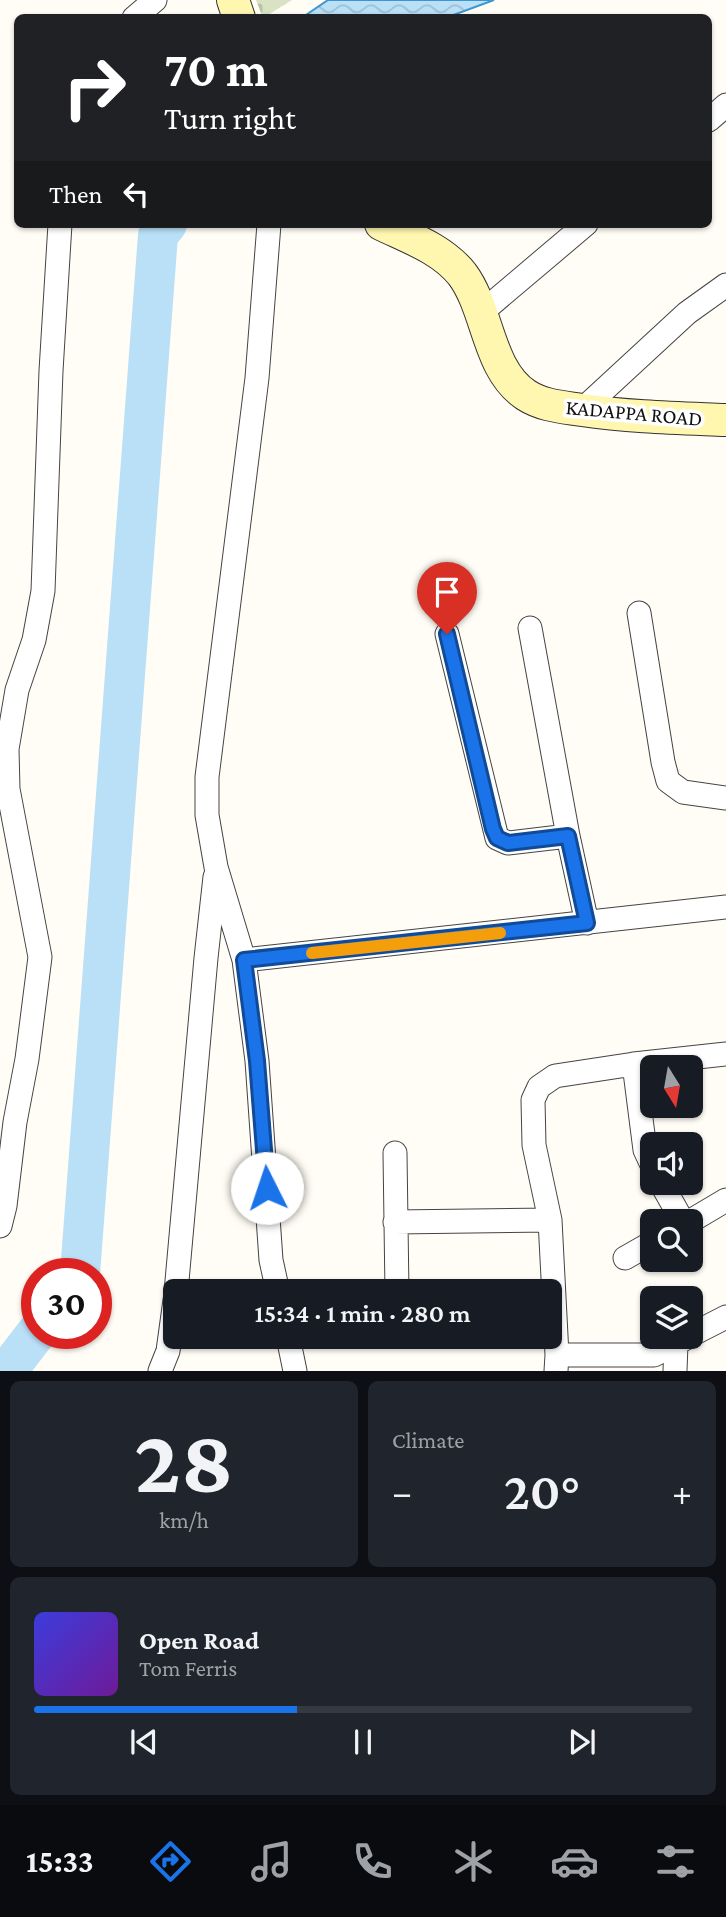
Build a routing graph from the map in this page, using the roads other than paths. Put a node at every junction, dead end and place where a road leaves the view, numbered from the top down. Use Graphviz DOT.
graph roads {
  1 [pos="155,0"];
  2 [pos="139,14"];
  3 [pos="726,105"];
  4 [pos="712,117"];
  5 [pos="60,228"];
  6 [pos="269,228"];
  7 [pos="389,228"];
  8 [pos="581,228"];
  9 [pos="726,285"];
  10 [pos="482,312"];
  11 [pos="582,410"];
  12 [pos="726,420"];
  13 [pos="639,613"];
  14 [pos="530,628"];
  15 [pos="447,634"];
  16 [pos="726,798"];
  17 [pos="568,836"];
  18 [pos="216,867"];
  19 [pos="726,907"];
  20 [pos="587,923"];
  21 [pos="244,960"];
  22 [pos="726,1055"];
  23 [pos="634,1063"];
  24 [pos="643,1132"];
  25 [pos="395,1153"];
  26 [pos="726,1200"];
  27 [pos="703,1214"];
  28 [pos="550,1220"];
  29 [pos="395,1222"];
  30 [pos="0,1226"];
  31 [pos="640,1249"];
  32 [pos="625,1258"];
  33 [pos="177,1279"];
  34 [pos="275,1279"];
  35 [pos="397,1279"];
  36 [pos="726,1317"];
  37 [pos="703,1329"];
  38 [pos="168,1349"];
  39 [pos="290,1349"];
  40 [pos="666,1349"];
  41 [pos="682,1349"];
  42 [pos="556,1363"];
  43 [pos="160,1371"];
  44 [pos="295,1371"];
  45 [pos="676,1371"];
  1 -- 2 [label="street"];
  3 -- 4 [label="street"];
  5 -- 30 [label="street"];
  6 -- 18 [label="street"];
  7 -- 10 [label="main road, KADAPPA ROAD"];
  8 -- 10 [label="street"];
  9 -- 11 [label="street"];
  10 -- 11 [label="main road, KADAPPA ROAD"];
  11 -- 12 [label="main road, KADAPPA ROAD"];
  13 -- 16 [label="street"];
  14 -- 17 [label="street"];
  15 -- 17 [label="street"];
  17 -- 20 [label="street"];
  18 -- 21 [label="street"];
  18 -- 33 [label="street"];
  19 -- 20 [label="street"];
  20 -- 21 [label="street"];
  21 -- 34 [label="street"];
  22 -- 23 [label="street"];
  23 -- 24 [label="street"];
  23 -- 28 [label="street"];
  25 -- 29 [label="street"];
  26 -- 27 [label="street"];
  28 -- 29 [label="street"];
  28 -- 42 [label="street"];
  29 -- 35 [label="street"];
  31 -- 32 [label="street"];
  36 -- 37 [label="street"];
  38 -- 43 [label="street"];
  39 -- 44 [label="street"];
  40 -- 42 [label="street"];
  41 -- 45 [label="street"];
}
